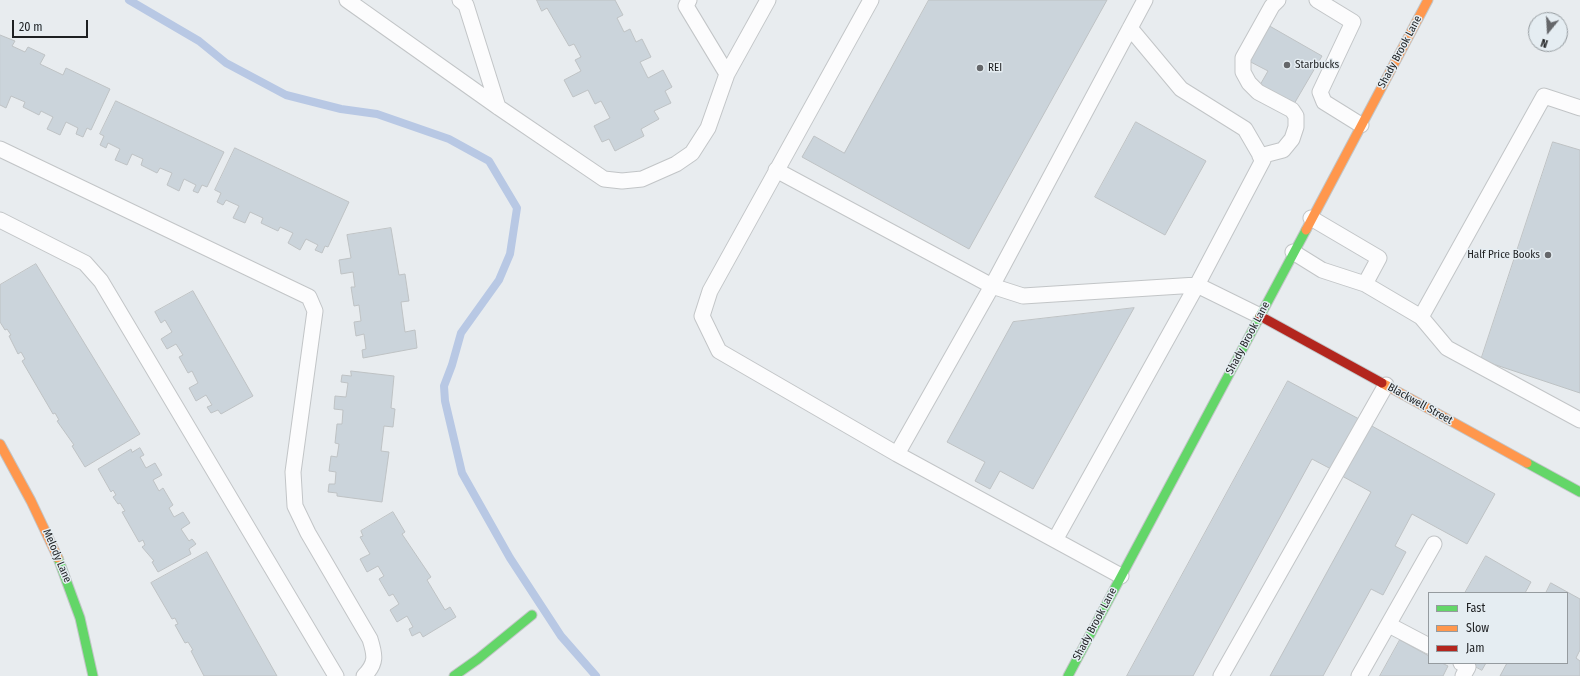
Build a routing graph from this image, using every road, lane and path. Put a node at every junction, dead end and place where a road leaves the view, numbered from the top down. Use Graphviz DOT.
graph roads {
  1 [pos="347,0"];
  2 [pos="460,0"];
  3 [pos="689,0"];
  4 [pos="768,0"];
  5 [pos="871,0"];
  6 [pos="1145,0"];
  7 [pos="1278,0"];
  8 [pos="1317,0"];
  9 [pos="1428,0"];
  10 [pos="1130,28"];
  11 [pos="727,74"];
  12 [pos="498,107"];
  13 [pos="1580,108"];
  14 [pos="1361,125"];
  15 [pos="0,149"];
  16 [pos="1260,156"];
  17 [pos="776,170"];
  18 [pos="1311,218"];
  19 [pos="0,220"];
  20 [pos="1293,252"];
  21 [pos="1365,284"];
  22 [pos="1197,285"];
  23 [pos="992,286"];
  24 [pos="1260,316"];
  25 [pos="1421,317"];
  26 [pos="1386,385"];
  27 [pos="1580,420"];
  28 [pos="0,444"];
  29 [pos="897,454"];
  30 [pos="1580,492"];
  31 [pos="1055,540"];
  32 [pos="1434,544"];
  33 [pos="1121,576"];
  34 [pos="532,615"];
  35 [pos="1389,624"];
  36 [pos="1428,645"];
  37 [pos="1463,664"];
  38 [pos="93,676"];
  39 [pos="336,676"];
  40 [pos="364,676"];
  41 [pos="454,676"];
  42 [pos="1068,676"];
  43 [pos="1221,676"];
  44 [pos="1359,676"];
  45 [pos="1463,676"];
  1 -- 12 [label="lane"];
  2 -- 12 [label="lane"];
  3 -- 11 [label="lane"];
  4 -- 11 [label="lane"];
  5 -- 17 [label="lane"];
  6 -- 10 [label="lane"];
  7 -- 16 [label="lane"];
  8 -- 14 [label="lane"];
  9 -- 14 [label="street, Shady Brook Lane"];
  10 -- 16 [label="lane"];
  10 -- 23 [label="lane"];
  11 -- 12 [label="lane"];
  13 -- 25 [label="lane"];
  14 -- 18 [label="street, Shady Brook Lane"];
  15 -- 40 [label="lane"];
  16 -- 22 [label="lane"];
  17 -- 23 [label="lane"];
  17 -- 29 [label="lane"];
  18 -- 20 [label="street, Shady Brook Lane"];
  18 -- 21 [label="lane"];
  19 -- 39 [label="lane"];
  20 -- 21 [label="lane"];
  20 -- 24 [label="street, Shady Brook Lane"];
  21 -- 25 [label="lane"];
  22 -- 23 [label="lane"];
  22 -- 24 [label="lane"];
  22 -- 31 [label="lane"];
  23 -- 29 [label="lane"];
  24 -- 26 [label="street, Blackwell Street"];
  24 -- 33 [label="street, Shady Brook Lane"];
  25 -- 27 [label="lane"];
  26 -- 30 [label="street, Blackwell Street"];
  26 -- 43 [label="lane"];
  28 -- 38 [label="street, Melody Lane"];
  29 -- 31 [label="lane"];
  31 -- 33 [label="lane"];
  32 -- 35 [label="lane"];
  33 -- 42 [label="street, Shady Brook Lane"];
  34 -- 41 [label="street"];
  35 -- 36 [label="lane"];
  35 -- 44 [label="lane"];
  37 -- 45 [label="lane"];
}
